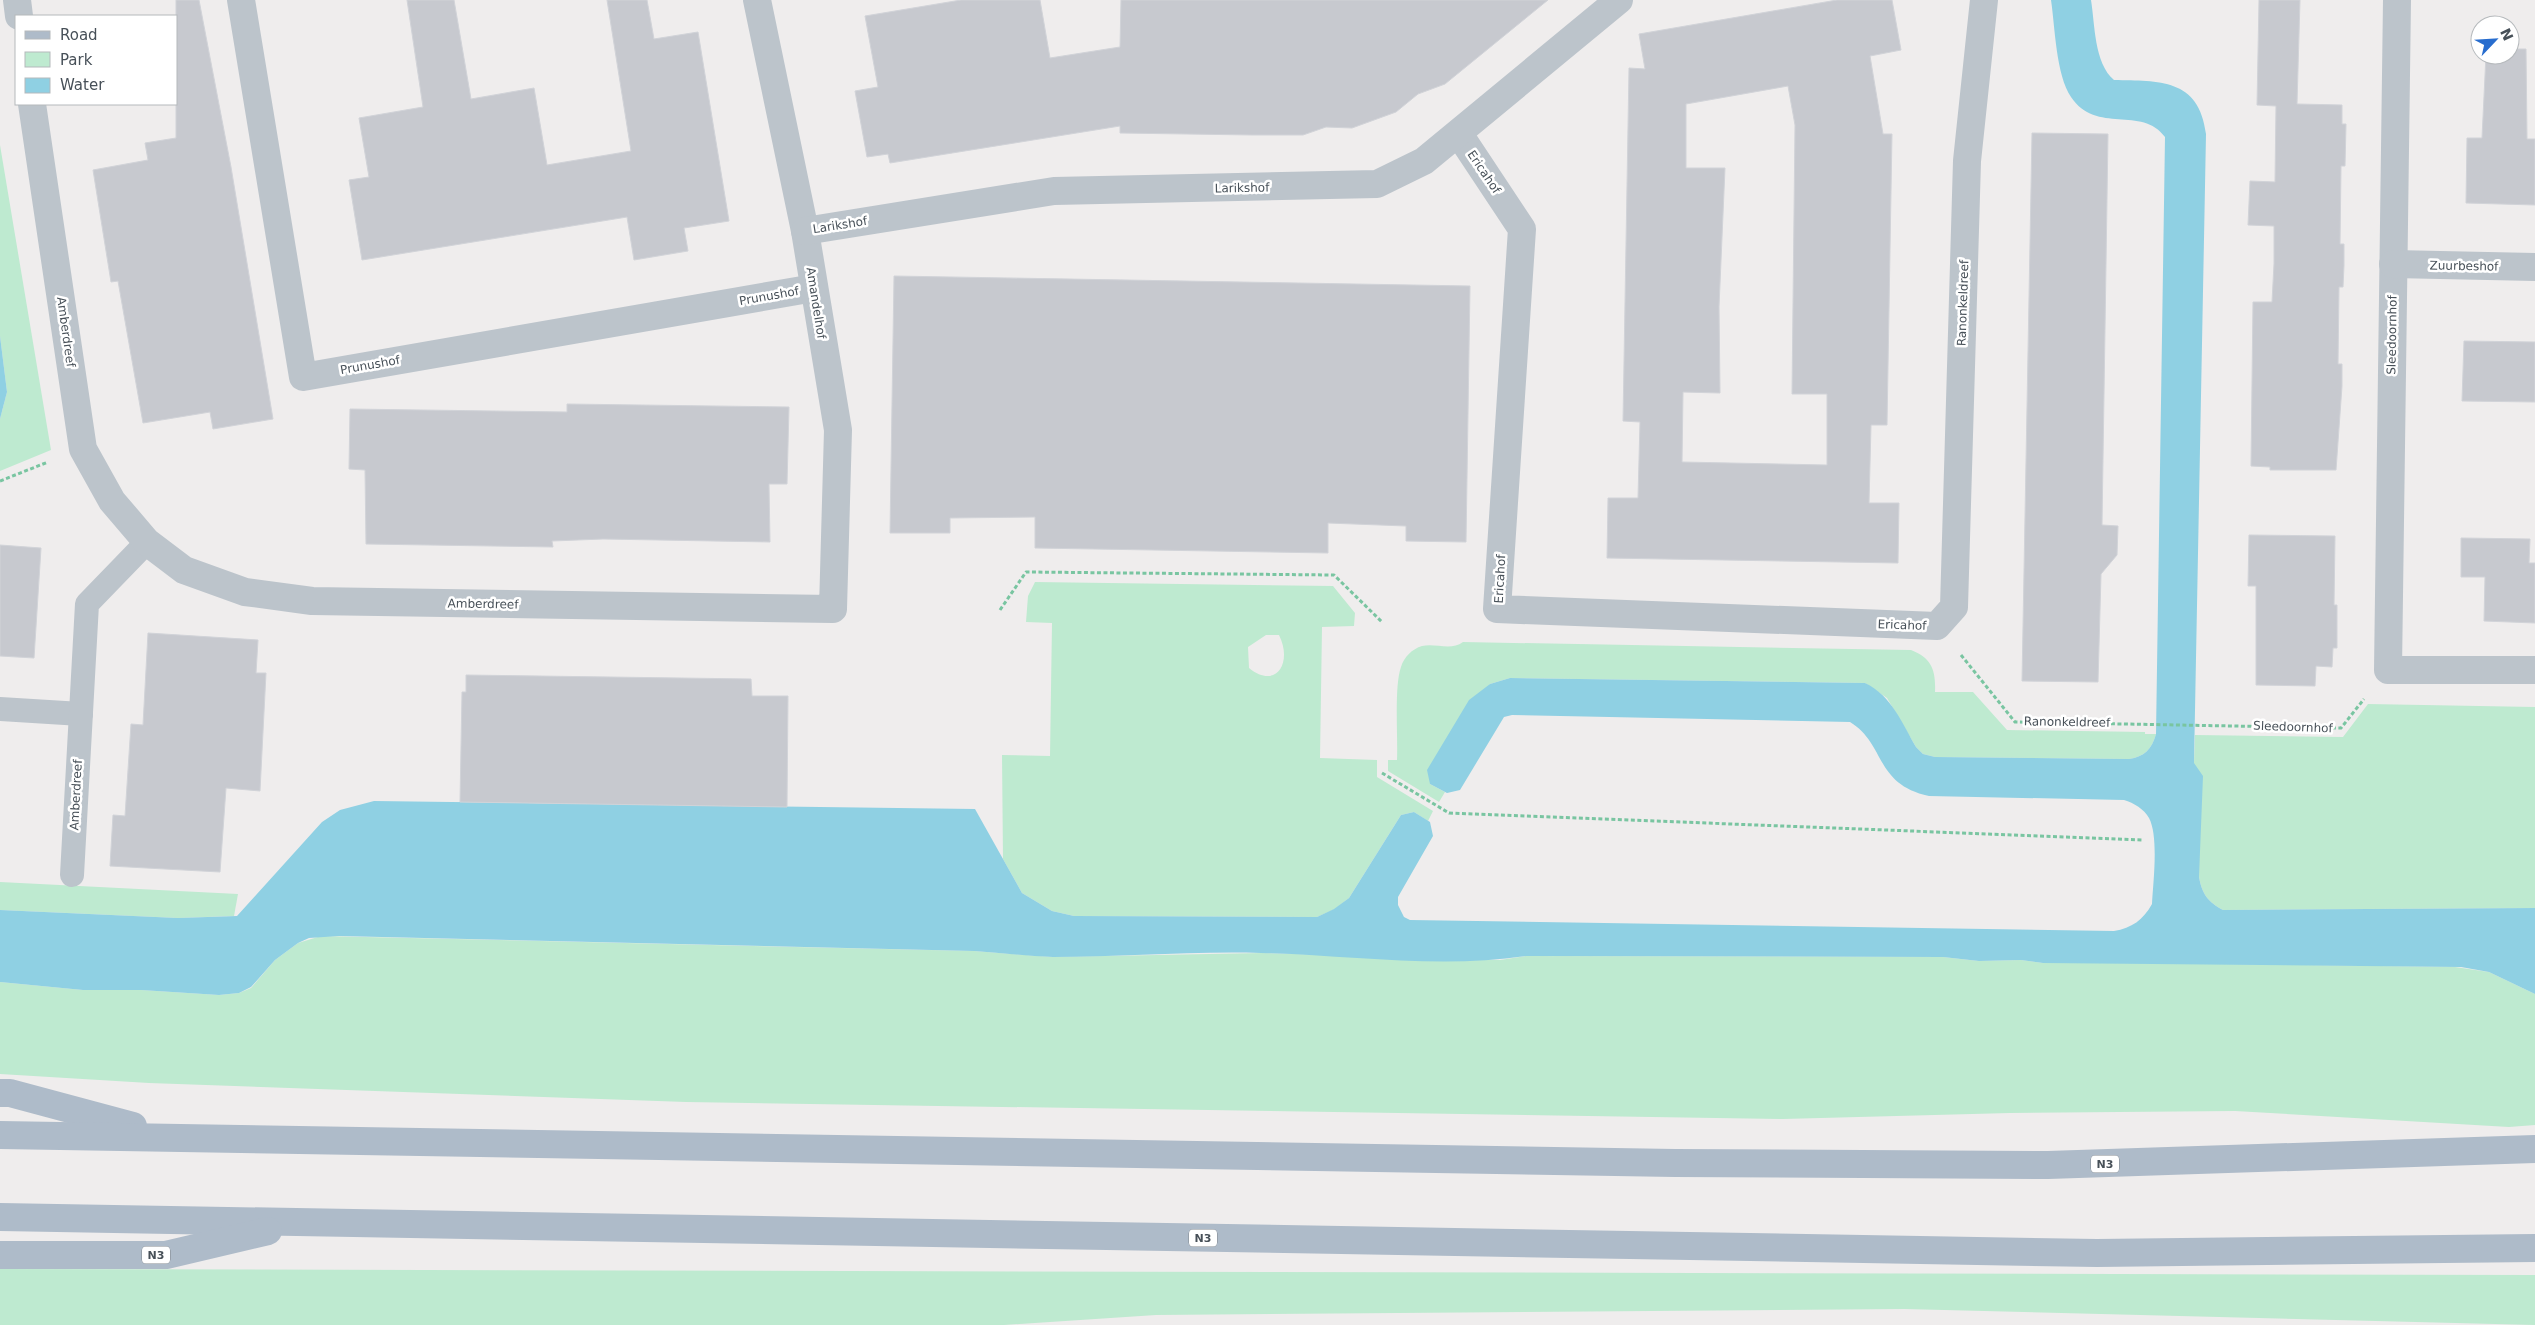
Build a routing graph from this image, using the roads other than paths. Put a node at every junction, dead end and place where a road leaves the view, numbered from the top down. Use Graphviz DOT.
graph roads {
  1 [pos="17,0"];
  2 [pos="241,0"];
  3 [pos="757,0"];
  4 [pos="1619,0"];
  5 [pos="1984,0"];
  6 [pos="2397,0"];
  7 [pos="19,15"];
  8 [pos="32,105"];
  9 [pos="1459,134"];
  10 [pos="805,231"];
  11 [pos="2393,264"];
  12 [pos="2535,267"];
  13 [pos="814,288"];
  14 [pos="147,542"];
  15 [pos="834,609"];
  16 [pos="1946,617"];
  17 [pos="2535,670"];
  18 [pos="0,709"];
  19 [pos="81,714"];
  20 [pos="72,875"];
  21 [pos="0,1093"];
  22 [pos="0,1135"];
  23 [pos="173,1137"];
  24 [pos="2535,1149"];
  25 [pos="0,1217"];
  26 [pos="308,1222"];
  27 [pos="2535,1248"];
  28 [pos="0,1255"];
  1 -- 7 [label="street"];
  2 -- 13 [label="street, Prunushof"];
  3 -- 10 [label="street, Amandelhof"];
  4 -- 9 [label="street, Larikshof"];
  5 -- 16 [label="street, Ranonkeldreef"];
  6 -- 11 [label="street, Sleedoornhof"];
  8 -- 14 [label="street, Amberdreef"];
  9 -- 10 [label="street, Larikshof"];
  9 -- 16 [label="street, Ericahof"];
  10 -- 13 [label="street, Amandelhof"];
  11 -- 12 [label="street, Zuurbeshof"];
  11 -- 17 [label="street, Sleedoornhof"];
  13 -- 15 [label="street, Amandelhof"];
  14 -- 15 [label="street, Amberdreef"];
  14 -- 19 [label="lane, Amberdreef"];
  18 -- 19 [label="lane"];
  19 -- 20 [label="lane, Amberdreef"];
  21 -- 23 [label="main road, N3"];
  22 -- 23 [label="main road, N3"];
  23 -- 24 [label="main road, N3"];
  25 -- 26 [label="main road, N3"];
  26 -- 27 [label="main road, N3"];
  26 -- 28 [label="main road, N3"];
}
